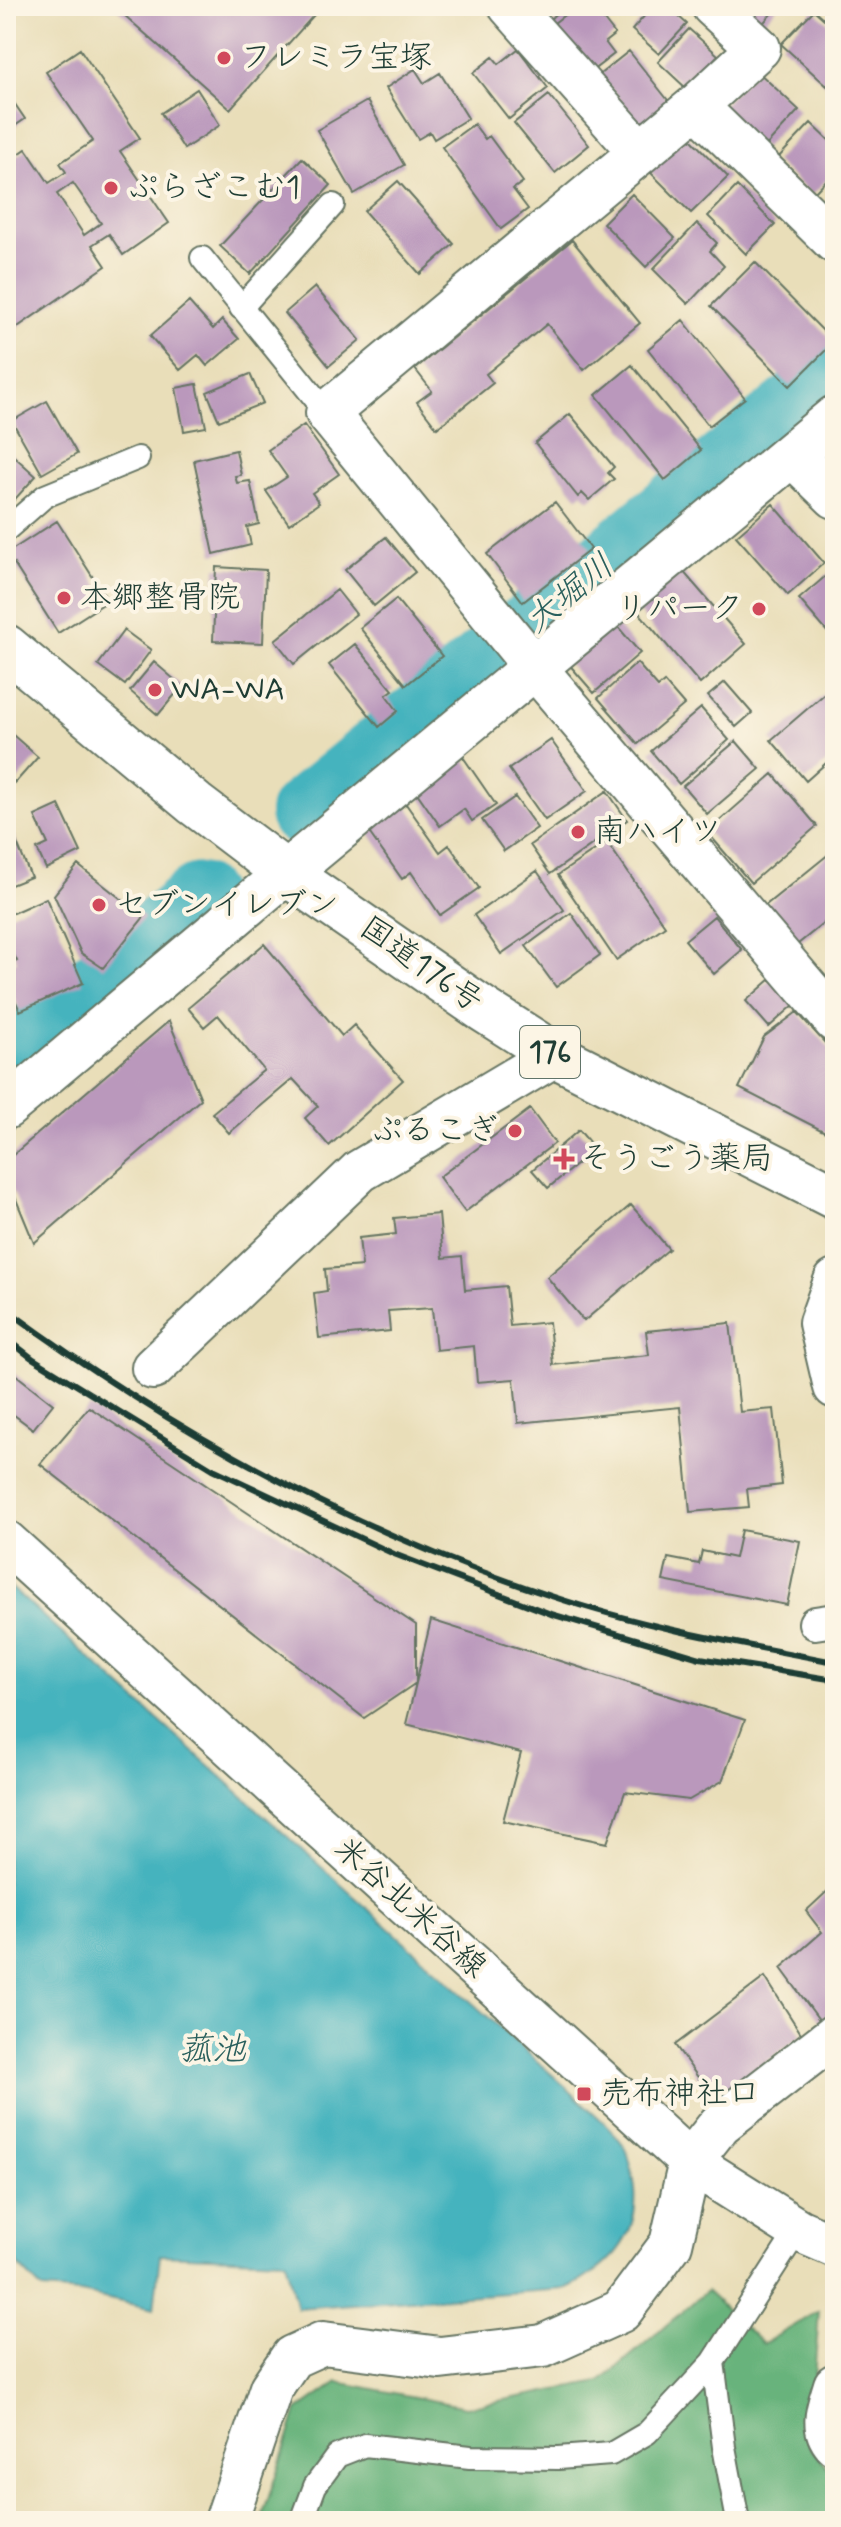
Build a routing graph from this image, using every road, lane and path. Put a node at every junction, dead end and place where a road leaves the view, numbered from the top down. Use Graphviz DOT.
graph roads {
  1 [pos="510,6"];
  2 [pos="713,6"];
  3 [pos="696,106"];
  4 [pos="638,150"];
  5 [pos="333,205"];
  6 [pos="835,242"];
  7 [pos="202,258"];
  8 [pos="241,308"];
  9 [pos="327,413"];
  10 [pos="835,418"];
  11 [pos="792,455"];
  12 [pos="138,458"];
  13 [pos="835,497"];
  14 [pos="6,530"];
  15 [pos="6,647"];
  16 [pos="520,650"];
  17 [pos="286,873"];
  18 [pos="835,1021"];
  19 [pos="555,1055"];
  20 [pos="6,1108"];
  21 [pos="835,1197"];
  22 [pos="835,1281"];
  23 [pos="153,1368"];
  24 [pos="835,1387"];
  25 [pos="6,1542"];
  26 [pos="835,2035"];
  27 [pos="690,2162"];
  28 [pos="816,2238"];
  29 [pos="713,2362"];
  30 [pos="835,2385"];
  31 [pos="835,2444"];
  32 [pos="226,2521"];
  33 [pos="302,2521"];
  34 [pos="738,2521"];
  1 -- 4 [label="street"];
  2 -- 3 [label="street"];
  3 -- 4 [label="street"];
  3 -- 6 [label="street"];
  4 -- 9 [label="street"];
  5 -- 8 [label="lane"];
  7 -- 8 [label="lane"];
  8 -- 9 [label="lane"];
  9 -- 16 [label="street"];
  10 -- 11 [label="main road"];
  11 -- 13 [label="street"];
  11 -- 16 [label="main road"];
  12 -- 14 [label="lane"];
  15 -- 17 [label="main road, 国道176号 / 176"];
  16 -- 17 [label="main road"];
  16 -- 18 [label="street"];
  17 -- 19 [label="main road, 国道176号 / 176"];
  17 -- 20 [label="street"];
  19 -- 21 [label="main road, 国道176号 / 176"];
  19 -- 23 [label="street"];
  22 -- 24 [label="street"];
  25 -- 27 [label="street, 米谷北米谷線"];
  26 -- 27 [label="street"];
  27 -- 28 [label="street, 米谷北米谷線"];
  27 -- 32 [label="street"];
  28 -- 29 [label="lane"];
  29 -- 33 [label="lane"];
  29 -- 34 [label="lane"];
  30 -- 31 [label="street"];
}
